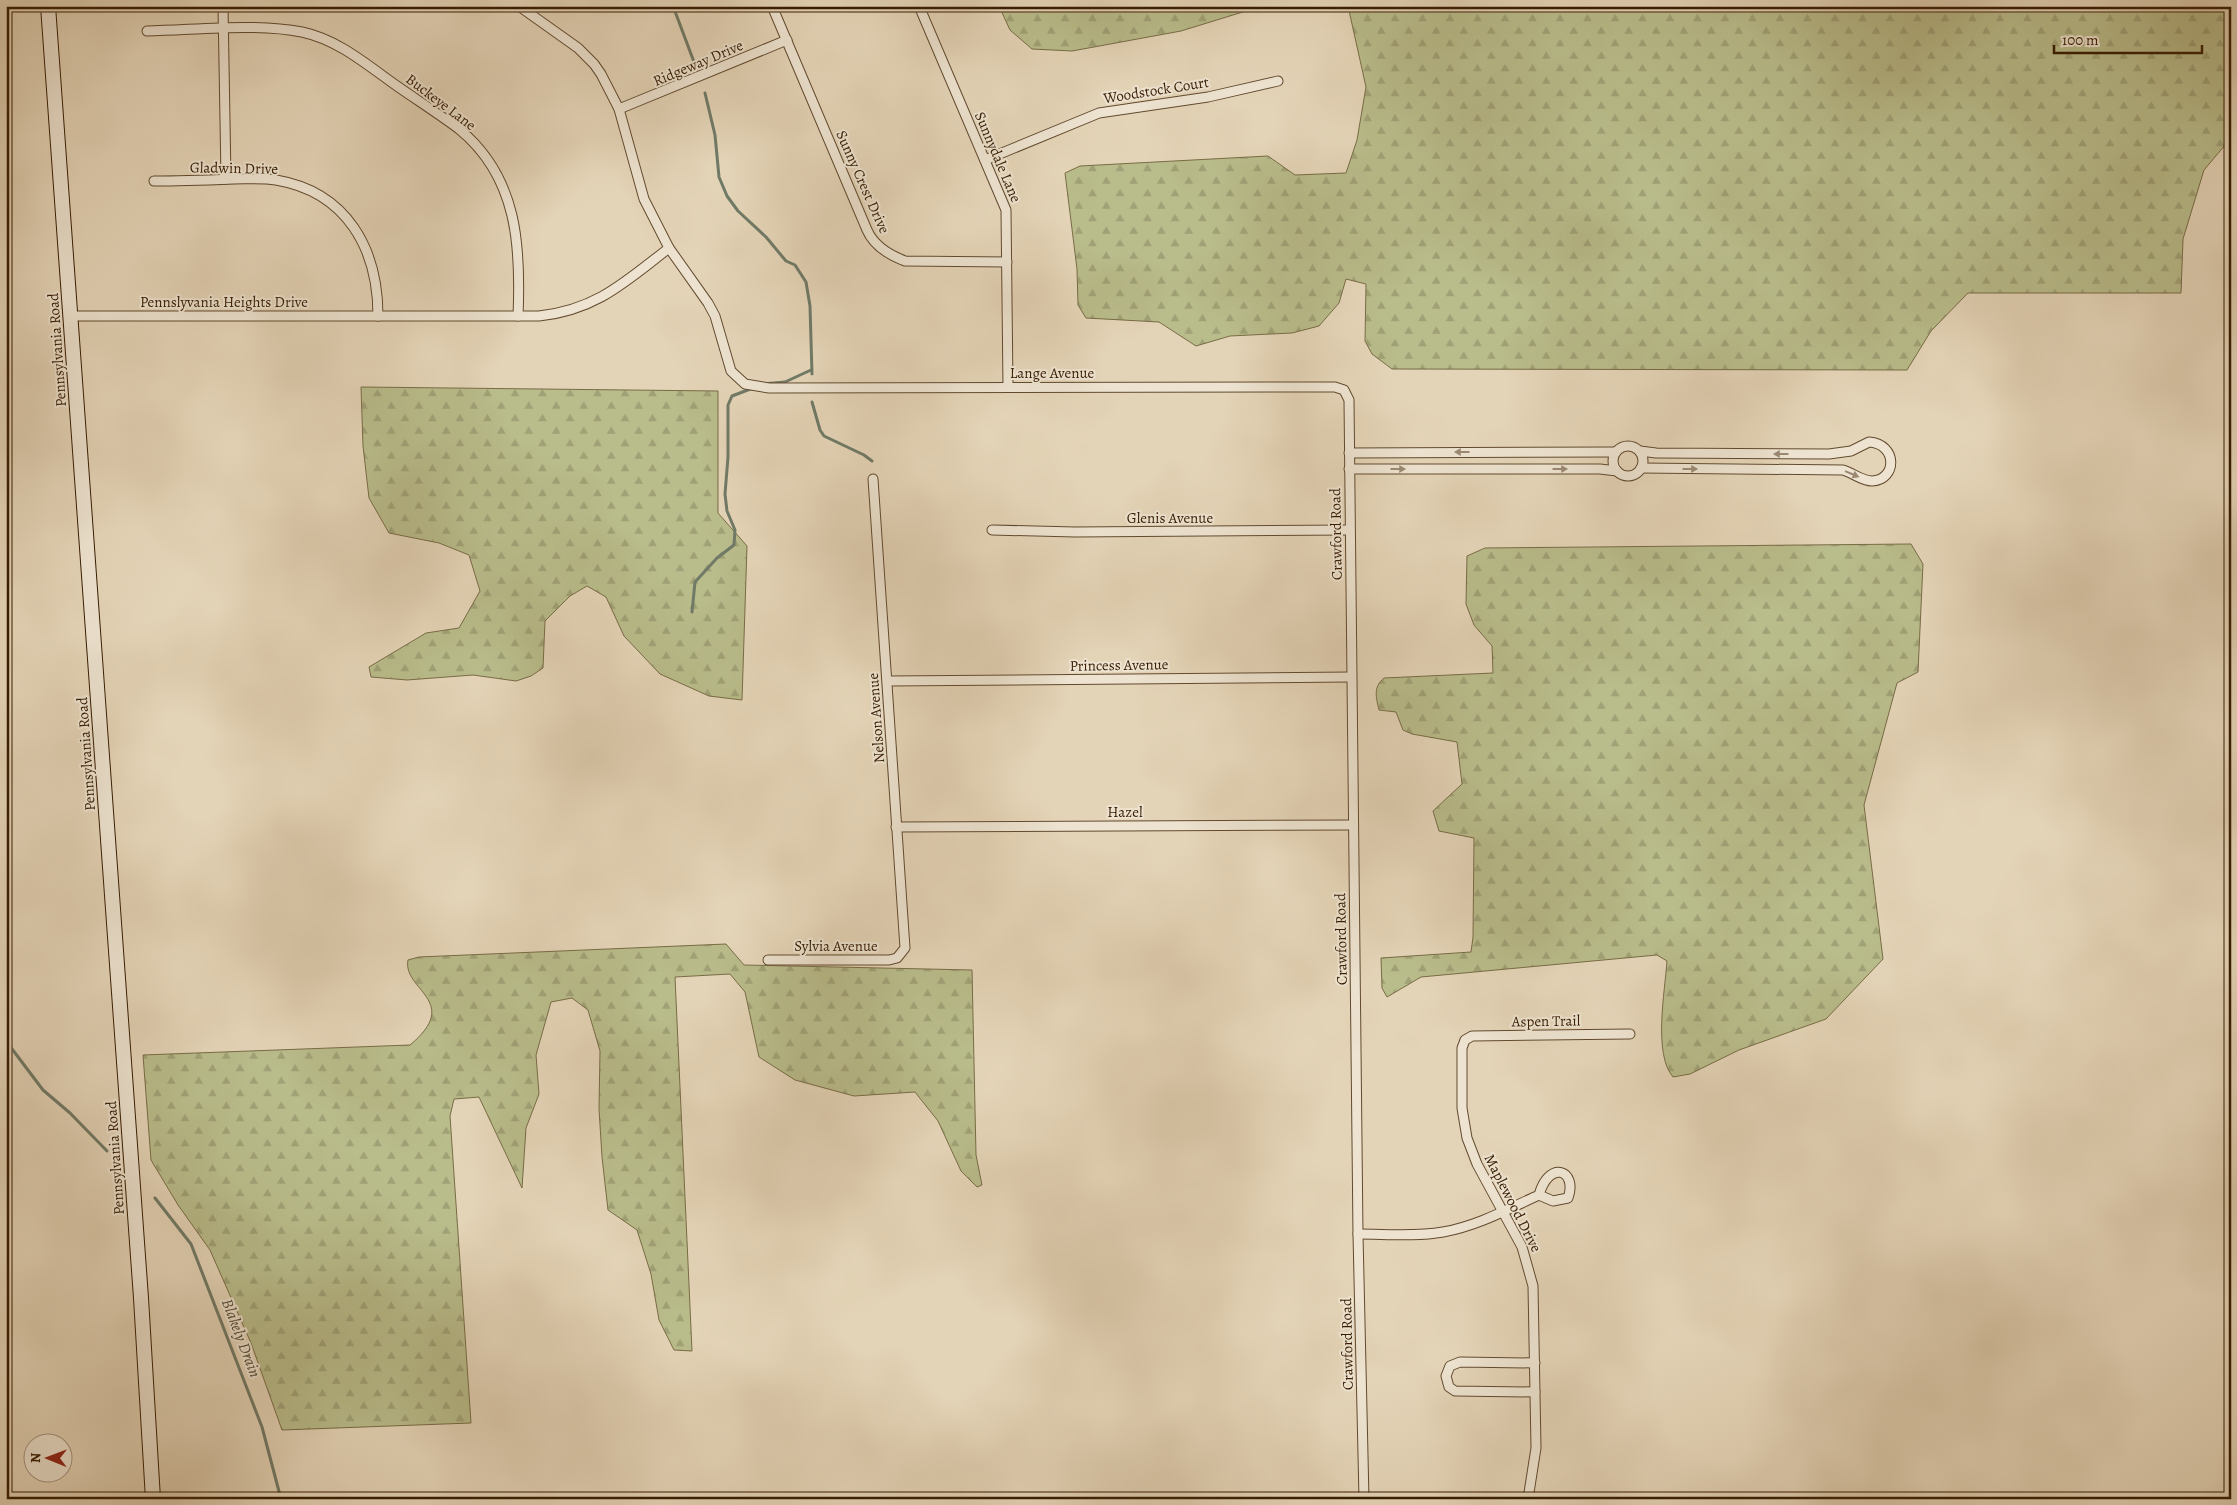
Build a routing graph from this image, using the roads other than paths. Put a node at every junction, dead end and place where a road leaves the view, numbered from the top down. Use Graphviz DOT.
graph roads {
  1 [pos="48,6"];
  2 [pos="223,6"];
  3 [pos="519,6"];
  4 [pos="772,6"];
  5 [pos="919,6"];
  6 [pos="223,29"];
  7 [pos="148,31"];
  8 [pos="787,40"];
  9 [pos="1278,81"];
  10 [pos="619,109"];
  11 [pos="985,160"];
  12 [pos="226,179"];
  13 [pos="154,181"];
  14 [pos="669,248"];
  15 [pos="1007,262"];
  16 [pos="70,316"];
  17 [pos="378,316"];
  18 [pos="518,316"];
  19 [pos="1008,387"];
  20 [pos="1335,387"];
  21 [pos="1640,451"];
  22 [pos="1487,452"];
  23 [pos="1616,452"];
  24 [pos="1349,453"];
  25 [pos="1740,454"];
  26 [pos="1830,454"];
  27 [pos="1641,468"];
  28 [pos="1349,469"];
  29 [pos="1488,469"];
  30 [pos="1740,470"];
  31 [pos="1830,470"];
  32 [pos="1617,471"];
  33 [pos="873,479"];
  34 [pos="992,530"];
  35 [pos="1350,530"];
  36 [pos="1351,677"];
  37 [pos="888,681"];
  38 [pos="1354,825"];
  39 [pos="896,827"];
  40 [pos="902,954"];
  41 [pos="768,960"];
  42 [pos="1630,1034"];
  43 [pos="1465,1040"];
  44 [pos="1539,1195"];
  45 [pos="1502,1212"];
  46 [pos="1358,1234"];
  47 [pos="1535,1363"];
  48 [pos="1536,1392"];
  49 [pos="153,1499"];
  50 [pos="1364,1499"];
  51 [pos="1528,1499"];
  1 -- 16 [label="street, Pennsylvania Road"];
  2 -- 6 [label="street"];
  3 -- 10 [label="street, Lange Avenue"];
  4 -- 8 [label="street, Sunny Crest Drive"];
  5 -- 11 [label="street, Sunnydale Lane"];
  6 -- 7 [label="street, Buckeye Lane"];
  6 -- 12 [label="street"];
  6 -- 18 [label="street, Buckeye Lane"];
  8 -- 10 [label="street, Ridgeway Drive"];
  8 -- 15 [label="street, Sunny Crest Drive"];
  9 -- 11 [label="street, Woodstock Court"];
  10 -- 14 [label="street, Lange Avenue"];
  11 -- 15 [label="street, Sunnydale Lane"];
  12 -- 13 [label="street, Gladwin Drive"];
  12 -- 17 [label="street, Gladwin Drive"];
  14 -- 18 [label="street, Pennslyvania Heights Drive"];
  14 -- 19 [label="street, Lange Avenue"];
  15 -- 19 [label="street, Sunnydale Lane"];
  16 -- 17 [label="street, Pennslyvania Heights Drive"];
  16 -- 49 [label="street, Pennsylvania Road"];
  17 -- 18 [label="street, Pennslyvania Heights Drive"];
  19 -- 20 [label="street, Lange Avenue"];
  20 -- 24 [label="street, Crawford Road"];
  21 -- 23 [label="street"];
  21 -- 25 [label="street"];
  21 -- 27 [label="street"];
  22 -- 23 [label="street"];
  22 -- 24 [label="street, one-way"];
  22 -- 29 [label="street"];
  23 -- 32 [label="street"];
  24 -- 28 [label="street, Crawford Road"];
  26 -- 25 [label="street, one-way"];
  25 -- 30 [label="street"];
  26 -- 31 [label="street"];
  31 -- 26 [label="street, one-way"];
  27 -- 30 [label="street, one-way"];
  27 -- 32 [label="street"];
  28 -- 29 [label="street, one-way"];
  28 -- 35 [label="street, Crawford Road"];
  29 -- 32 [label="street, one-way"];
  30 -- 31 [label="street"];
  33 -- 37 [label="street, Nelson Avenue"];
  34 -- 35 [label="street, Glenis Avenue"];
  35 -- 36 [label="street, Crawford Road"];
  36 -- 37 [label="street, Princess Avenue"];
  36 -- 38 [label="street, Crawford Road"];
  37 -- 39 [label="street, Nelson Avenue"];
  38 -- 39 [label="street, Hazel"];
  38 -- 46 [label="street, Crawford Road"];
  39 -- 40 [label="street, Nelson Avenue"];
  40 -- 41 [label="street, Sylvia Avenue"];
  42 -- 43 [label="street, Aspen Trail"];
  43 -- 45 [label="street, Maplewood Drive"];
  44 -- 45 [label="street"];
  45 -- 46 [label="street"];
  45 -- 47 [label="street, Maplewood Drive"];
  46 -- 50 [label="street, Crawford Road"];
  47 -- 48 [label="street, Maplewood Drive"];
  47 -- 48 [label="street"];
  48 -- 51 [label="street, Maplewood Drive"];
}
